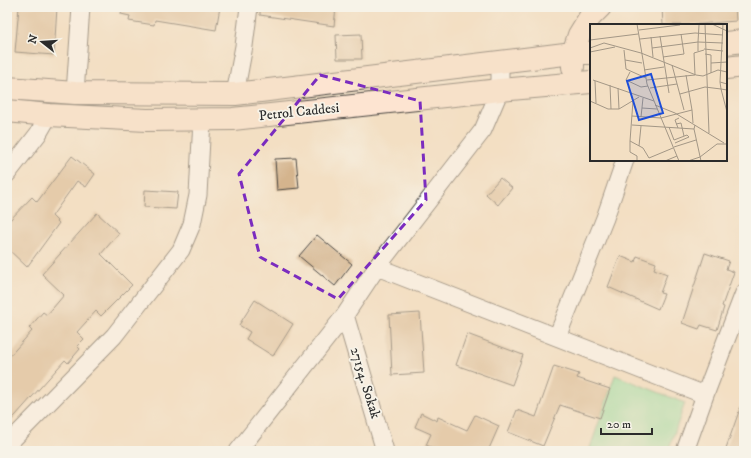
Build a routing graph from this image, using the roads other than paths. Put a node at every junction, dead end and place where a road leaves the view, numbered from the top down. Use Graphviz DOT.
graph roads {
  1 [pos="81,7"];
  2 [pos="249,7"];
  3 [pos="600,7"];
  4 [pos="744,41"];
  5 [pos="727,43"];
  6 [pos="582,53"];
  7 [pos="500,62"];
  8 [pos="744,66"];
  9 [pos="727,68"];
  10 [pos="583,83"];
  11 [pos="7,88"];
  12 [pos="500,90"];
  13 [pos="75,93"];
  14 [pos="235,94"];
  15 [pos="7,111"];
  16 [pos="49,115"];
  17 [pos="202,120"];
  18 [pos="625,161"];
  19 [pos="7,174"];
  20 [pos="377,267"];
  21 [pos="744,293"];
  22 [pos="345,315"];
  23 [pos="557,337"];
  24 [pos="705,395"];
  25 [pos="7,445"];
  26 [pos="238,451"];
  27 [pos="385,451"];
  28 [pos="685,451"];
  1 -- 13 [label="street"];
  2 -- 14 [label="street"];
  3 -- 6 [label="main road"];
  4 -- 5 [label="main road"];
  6 -- 7 [label="main road"];
  6 -- 10 [label="main road"];
  7 -- 12 [label="street"];
  7 -- 14 [label="main road"];
  8 -- 9 [label="main road"];
  10 -- 12 [label="main road, Petrol Caddesi"];
  11 -- 13 [label="main road"];
  12 -- 17 [label="main road, Petrol Caddesi"];
  12 -- 20 [label="street"];
  13 -- 14 [label="main road"];
  15 -- 16 [label="main road, Petrol Caddesi"];
  16 -- 17 [label="main road, Petrol Caddesi"];
  16 -- 19 [label="street"];
  17 -- 25 [label="street"];
  18 -- 23 [label="street"];
  20 -- 22 [label="street"];
  20 -- 23 [label="street"];
  21 -- 24 [label="street"];
  22 -- 26 [label="street"];
  22 -- 27 [label="street, 27154. Sokak"];
  23 -- 24 [label="street"];
  24 -- 28 [label="street"];
}
